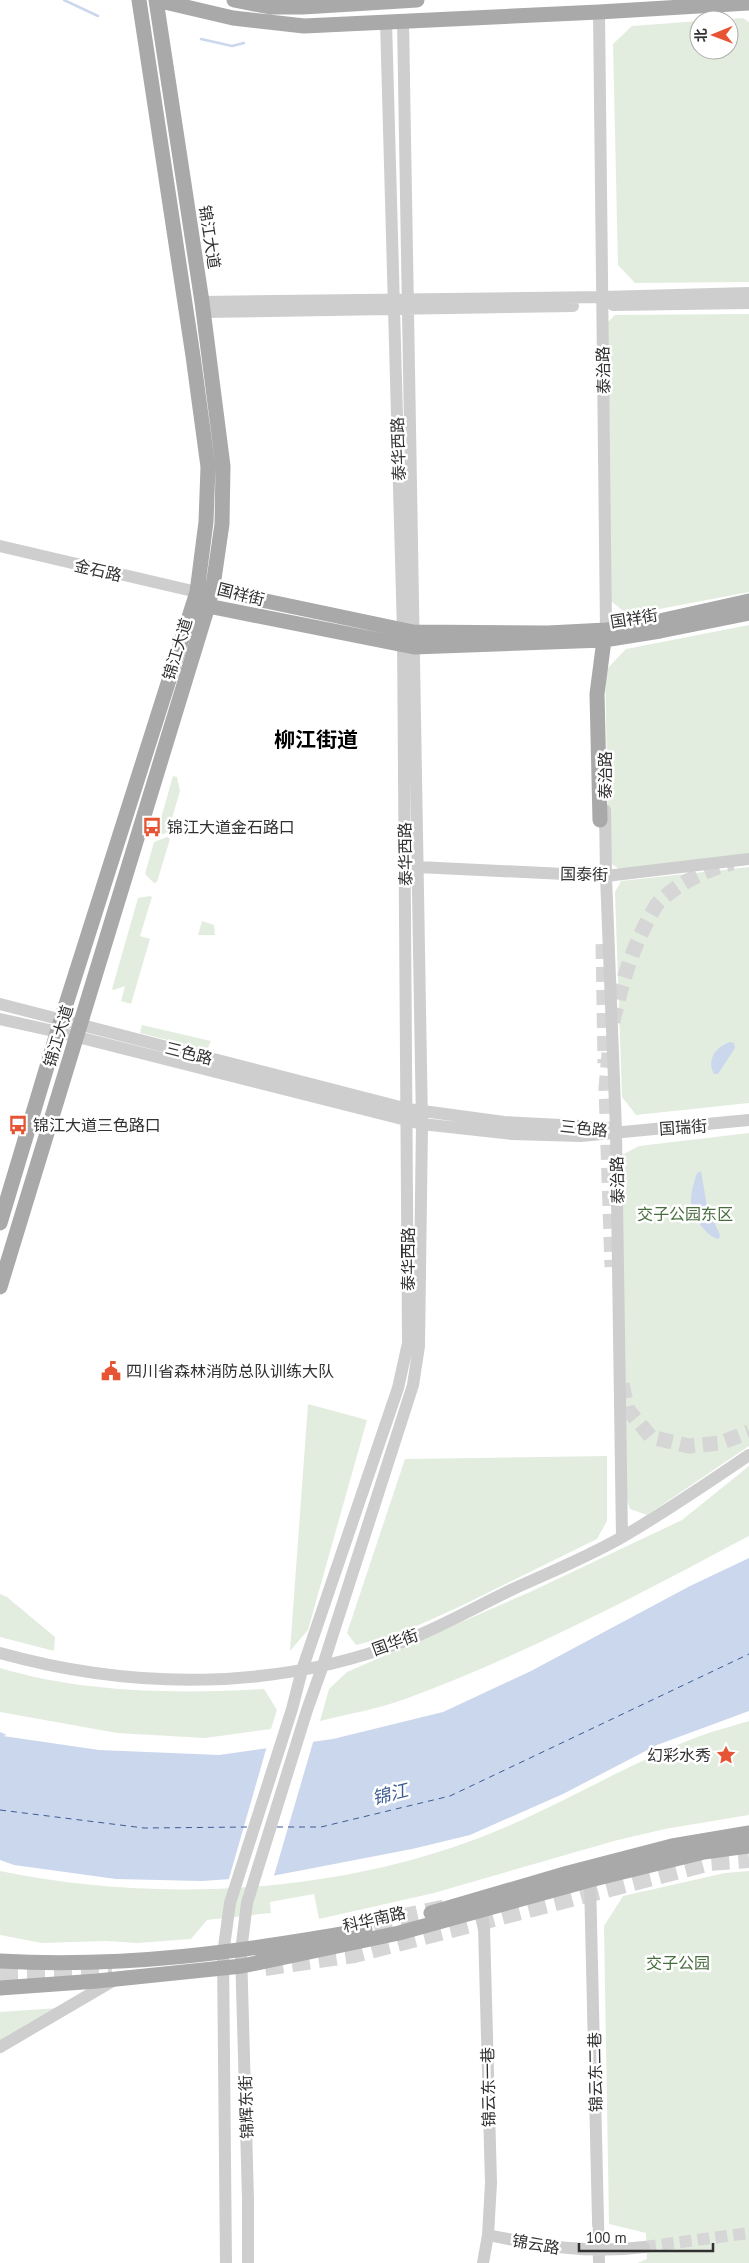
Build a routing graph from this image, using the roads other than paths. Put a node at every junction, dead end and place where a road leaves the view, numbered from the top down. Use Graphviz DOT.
graph roads {
  1 [pos="139,0"];
  2 [pos="156,0"];
  3 [pos="234,0"];
  4 [pos="417,0"];
  5 [pos="749,3"];
  6 [pos="303,7"];
  7 [pos="599,12"];
  8 [pos="403,20"];
  9 [pos="386,21"];
  10 [pos="304,26"];
  11 [pos="749,292"];
  12 [pos="603,301"];
  13 [pos="749,303"];
  14 [pos="393,304"];
  15 [pos="407,304"];
  16 [pos="202,307"];
  17 [pos="0,546"];
  18 [pos="213,586"];
  19 [pos="197,592"];
  20 [pos="749,601"];
  21 [pos="208,606"];
  22 [pos="749,613"];
  23 [pos="605,635"];
  24 [pos="408,638"];
  25 [pos="600,820"];
  26 [pos="749,859"];
  27 [pos="418,867"];
  28 [pos="606,876"];
  29 [pos="0,1004"];
  30 [pos="0,1019"];
  31 [pos="59,1026"];
  32 [pos="77,1031"];
  33 [pos="408,1115"];
  34 [pos="422,1118"];
  35 [pos="749,1120"];
  36 [pos="616,1131"];
  37 [pos="0,1224"];
  38 [pos="0,1287"];
  39 [pos="749,1455"];
  40 [pos="622,1537"];
  41 [pos="0,1653"];
  42 [pos="323,1666"];
  43 [pos="302,1670"];
  44 [pos="749,1832"];
  45 [pos="749,1846"];
  46 [pos="590,1880"];
  47 [pos="230,1903"];
  48 [pos="247,1903"];
  49 [pos="481,1910"];
  50 [pos="242,1959"];
  51 [pos="0,1961"];
  52 [pos="223,1961"];
  53 [pos="116,1980"];
  54 [pos="0,1988"];
  55 [pos="0,2047"];
  56 [pos="488,2235"];
  57 [pos="644,2247"];
  58 [pos="599,2257"];
  59 [pos="226,2263"];
  60 [pos="248,2263"];
  61 [pos="483,2263"];
  1 -- 19 [label="main road, 锦江大道"];
  2 -- 10 [label="main road"];
  2 -- 16 [label="main road, 锦江大道"];
  3 -- 6 [label="main road"];
  4 -- 6 [label="main road"];
  5 -- 7 [label="main road"];
  6 -- 10 [label="main road"];
  7 -- 8 [label="main road"];
  7 -- 12 [label="street, 泰治路"];
  8 -- 9 [label="main road"];
  8 -- 15 [label="street, 泰华西路"];
  9 -- 10 [label="main road"];
  9 -- 14 [label="street, 泰华西路"];
  11 -- 12 [label="street"];
  12 -- 13 [label="street"];
  12 -- 15 [label="street"];
  12 -- 23 [label="street, 泰治路"];
  14 -- 15 [label="street"];
  14 -- 16 [label="street"];
  14 -- 24 [label="street, 泰华西路"];
  15 -- 24 [label="street, 泰华西路"];
  16 -- 18 [label="main road, 锦江大道"];
  17 -- 19 [label="street, 金石路"];
  18 -- 19 [label="main road, 国祥街"];
  18 -- 21 [label="main road, 锦江大道"];
  18 -- 24 [label="main road, 国祥街"];
  19 -- 21 [label="main road, 国祥街"];
  19 -- 31 [label="main road, 锦江大道"];
  20 -- 23 [label="main road, 国祥街"];
  21 -- 24 [label="main road, 国祥街"];
  21 -- 32 [label="main road, 锦江大道"];
  22 -- 23 [label="main road, 国祥街"];
  23 -- 24 [label="main road, 国祥街"];
  23 -- 25 [label="main road"];
  23 -- 28 [label="street, 泰治路"];
  24 -- 27 [label="street, 泰华西路"];
  24 -- 33 [label="street, 泰华西路"];
  26 -- 28 [label="street, 国泰街"];
  27 -- 28 [label="street, 国泰街"];
  27 -- 34 [label="street, 泰华西路"];
  28 -- 36 [label="street, 泰治路"];
  29 -- 31 [label="street, 三色路"];
  30 -- 31 [label="street, 三色路"];
  31 -- 32 [label="street, 三色路"];
  31 -- 37 [label="main road, 锦江大道"];
  32 -- 33 [label="street, 三色路"];
  32 -- 38 [label="main road, 锦江大道"];
  33 -- 34 [label="street, 三色路"];
  33 -- 43 [label="street, 泰华西路"];
  34 -- 36 [label="street, 三色路"];
  34 -- 42 [label="street, 泰华西路"];
  35 -- 36 [label="street, 国瑞街"];
  36 -- 40 [label="street, 泰治路"];
  39 -- 40 [label="street, 国华街"];
  40 -- 42 [label="street, 国华街"];
  41 -- 43 [label="street, 国华街"];
  42 -- 43 [label="street, 国华街"];
  42 -- 48 [label="street, 泰华西路"];
  43 -- 47 [label="street, 泰华西路"];
  44 -- 50 [label="main road, 科华南路"];
  45 -- 46 [label="main road, 科华南路"];
  46 -- 49 [label="main road, 科华南路"];
  46 -- 58 [label="street, 锦云东二巷"];
  47 -- 52 [label="street, 锦辉东街"];
  48 -- 50 [label="street, 锦辉东街"];
  49 -- 50 [label="main road, 科华南路"];
  49 -- 56 [label="street, 锦云东一巷"];
  50 -- 52 [label="main road, 科华南路"];
  50 -- 60 [label="street, 锦辉东街"];
  51 -- 52 [label="main road, 科华南路"];
  52 -- 53 [label="main road, 科华南路"];
  52 -- 59 [label="street, 锦辉东街"];
  53 -- 54 [label="main road, 科华南路"];
  53 -- 55 [label="street"];
  56 -- 58 [label="street, 锦云路"];
  56 -- 61 [label="street, 锦云东一巷"];
  57 -- 58 [label="street, 锦云路"];
}
